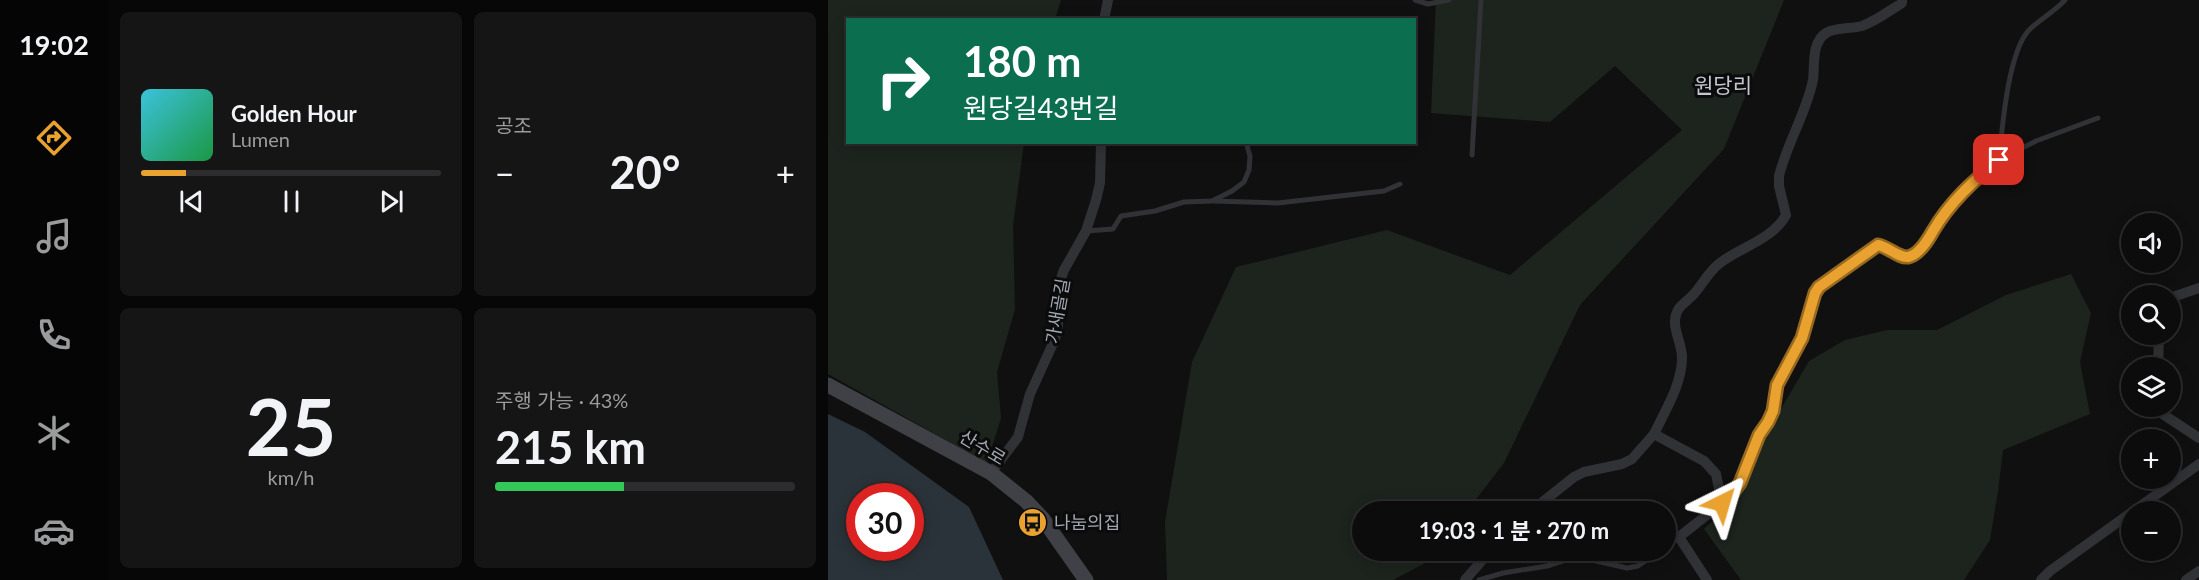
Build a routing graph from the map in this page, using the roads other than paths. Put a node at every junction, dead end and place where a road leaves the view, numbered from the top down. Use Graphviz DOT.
graph roads {
  1 [pos="1108,0"];
  2 [pos="1415,0"];
  3 [pos="1449,0"];
  4 [pos="1481,0"];
  5 [pos="2065,0"];
  6 [pos="1902,2"];
  7 [pos="1104,18"];
  8 [pos="2098,118"];
  9 [pos="1101,144"];
  10 [pos="1247,144"];
  11 [pos="1472,155"];
  12 [pos="1999,160"];
  13 [pos="1400,184"];
  14 [pos="1212,201"];
  15 [pos="1086,231"];
  16 [pos="2199,288"];
  17 [pos="2181,294"];
  18 [pos="828,385"];
  19 [pos="2167,417"];
  20 [pos="1654,434"];
  21 [pos="2199,438"];
  22 [pos="2199,464"];
  23 [pos="991,473"];
  24 [pos="1544,501"];
  25 [pos="2147,501"];
  26 [pos="1722,503"];
  27 [pos="2121,520"];
  28 [pos="1679,537"];
  29 [pos="1676,539"];
  30 [pos="1481,561"];
  31 [pos="1563,561"];
  32 [pos="1596,561"];
  33 [pos="1645,561"];
  34 [pos="2199,572"];
  35 [pos="1086,580"];
  36 [pos="1465,580"];
  37 [pos="1479,580"];
  38 [pos="1707,580"];
  39 [pos="2041,580"];
  40 [pos="2186,580"];
  1 -- 7 [label="street"];
  2 -- 3 [label="lane"];
  4 -- 11 [label="lane"];
  5 -- 12 [label="lane"];
  6 -- 20 [label="street"];
  8 -- 12 [label="lane"];
  9 -- 15 [label="street, 가새골길"];
  10 -- 14 [label="lane"];
  12 -- 26 [label="street"];
  13 -- 14 [label="lane"];
  14 -- 15 [label="lane"];
  15 -- 23 [label="street, 가새골길"];
  16 -- 17 [label="street"];
  18 -- 23 [label="main road, 산수로"];
  19 -- 21 [label="street"];
  20 -- 24 [label="street"];
  20 -- 26 [label="street"];
  22 -- 25 [label="street"];
  23 -- 35 [label="main road, 산수로"];
  26 -- 28 [label="street"];
  27 -- 39 [label="street"];
  28 -- 29 [label="lane"];
  28 -- 38 [label="street"];
  30 -- 36 [label="street"];
  31 -- 37 [label="lane"];
  32 -- 33 [label="lane"];
  34 -- 40 [label="street"];
}
